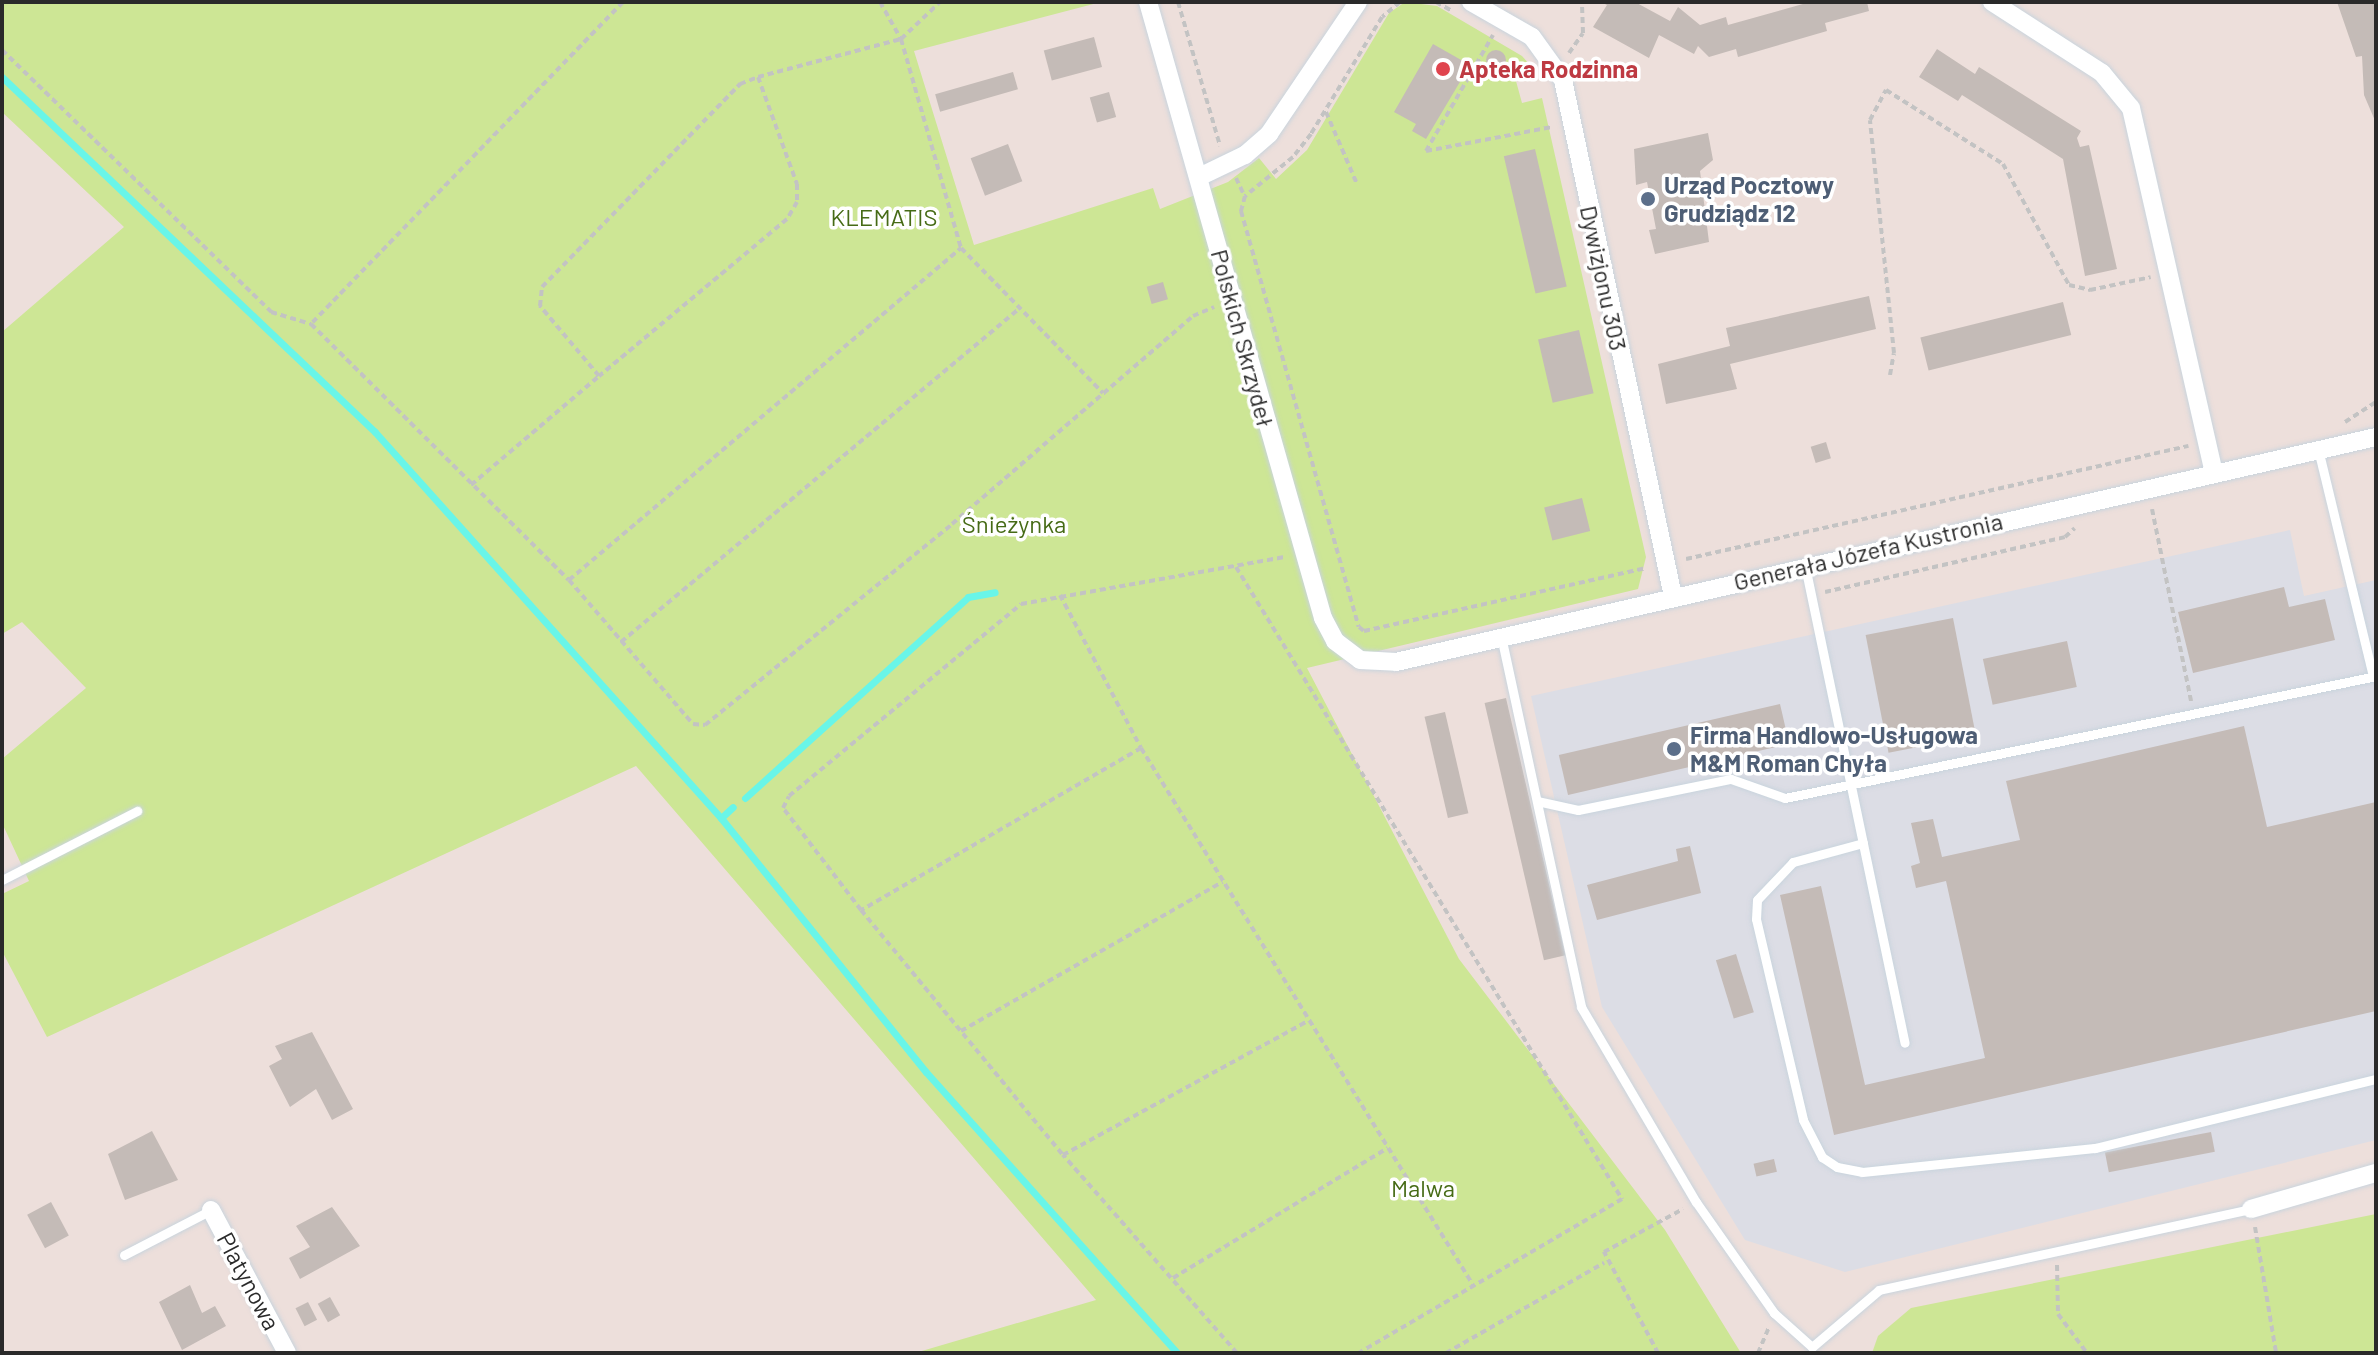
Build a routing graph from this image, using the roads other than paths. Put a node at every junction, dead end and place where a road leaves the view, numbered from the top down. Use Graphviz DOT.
graph roads {
  1 [pos="1148,2"];
  2 [pos="1358,2"];
  3 [pos="1992,2"];
  4 [pos="1466,9"];
  5 [pos="1199,177"];
  6 [pos="2376,437"];
  7 [pos="2318,449"];
  8 [pos="2213,470"];
  9 [pos="1805,566"];
  10 [pos="1673,596"];
  11 [pos="1501,634"];
  12 [pos="1360,660"];
  13 [pos="2374,676"];
  14 [pos="1851,785"];
  15 [pos="1537,801"];
  16 [pos="137,811"];
  17 [pos="1863,843"];
  18 [pos="2,880"];
  19 [pos="1905,1043"];
  20 [pos="2376,1079"];
  21 [pos="2376,1173"];
  22 [pos="2251,1209"];
  23 [pos="211,1210"];
  24 [pos="124,1255"];
  25 [pos="287,1353"];
  1 -- 5 [label="street, Polskich Skrzydeł"];
  2 -- 5 [label="street"];
  3 -- 8 [label="street"];
  4 -- 10 [label="street, Dywizjonu 303"];
  5 -- 12 [label="street, Polskich Skrzydeł"];
  6 -- 7 [label="street, Generała Józefa Kustronia"];
  7 -- 8 [label="street, Generała Józefa Kustronia"];
  7 -- 13 [label="lane"];
  8 -- 9 [label="street, Generała Józefa Kustronia"];
  9 -- 10 [label="street, Generała Józefa Kustronia"];
  9 -- 14 [label="lane"];
  10 -- 11 [label="street, Generała Józefa Kustronia"];
  11 -- 12 [label="street, Generała Józefa Kustronia"];
  11 -- 15 [label="lane"];
  13 -- 14 [label="lane"];
  14 -- 15 [label="lane"];
  14 -- 17 [label="lane"];
  15 -- 22 [label="lane"];
  16 -- 18 [label="lane"];
  17 -- 19 [label="lane"];
  17 -- 20 [label="lane"];
  21 -- 22 [label="street"];
  23 -- 24 [label="lane"];
  23 -- 25 [label="street, Platynowa"];
}
